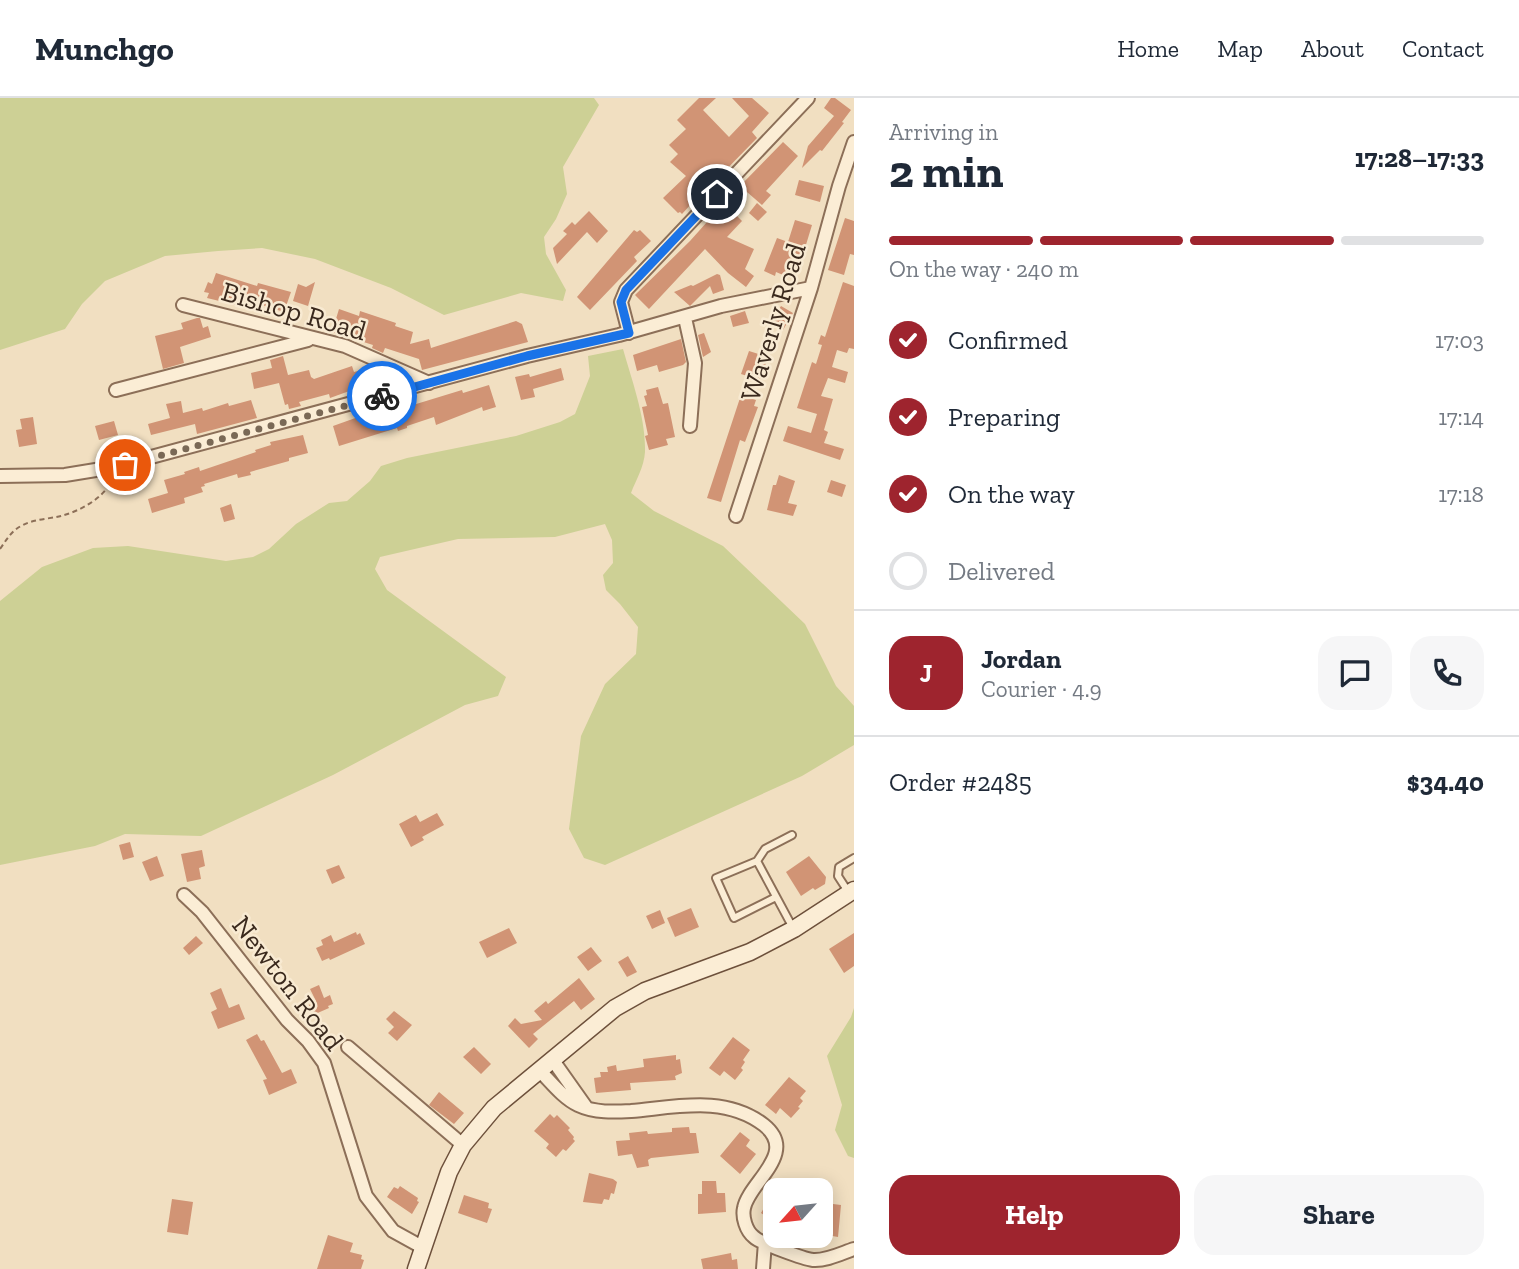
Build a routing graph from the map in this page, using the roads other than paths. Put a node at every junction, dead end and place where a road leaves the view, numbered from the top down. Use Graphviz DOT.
graph roads {
  1 [pos="808,98"];
  2 [pos="854,142"];
  3 [pos="811,289"];
  4 [pos="183,305"];
  5 [pos="685,318"];
  6 [pos="629,333"];
  7 [pos="312,339"];
  8 [pos="429,383"];
  9 [pos="116,390"];
  10 [pos="690,426"];
  11 [pos="0,476"];
  12 [pos="736,516"];
  13 [pos="792,835"];
  14 [pos="854,858"];
  15 [pos="757,861"];
  16 [pos="852,892"];
  17 [pos="184,895"];
  18 [pos="776,897"];
  19 [pos="794,929"];
  20 [pos="348,1048"];
  21 [pos="552,1059"];
  22 [pos="539,1070"];
  23 [pos="586,1107"];
  24 [pos="463,1145"];
  25 [pos="763,1241"];
  26 [pos="422,1247"];
  27 [pos="765,1248"];
  28 [pos="781,1248"];
  29 [pos="854,1249"];
  30 [pos="416,1269"];
  31 [pos="763,1269"];
  1 -- 6 [label="street"];
  2 -- 3 [label="street, Waverly Road"];
  3 -- 5 [label="street"];
  3 -- 12 [label="street, Waverly Road"];
  4 -- 7 [label="street, Bishop Road"];
  5 -- 6 [label="street"];
  5 -- 10 [label="street"];
  6 -- 8 [label="street"];
  7 -- 8 [label="street, Bishop Road"];
  7 -- 9 [label="street"];
  8 -- 11 [label="street"];
  13 -- 15 [label="lane"];
  14 -- 16 [label="lane"];
  15 -- 18 [label="lane"];
  15 -- 18 [label="lane"];
  16 -- 19 [label="main road"];
  17 -- 26 [label="street, Newton Road"];
  18 -- 19 [label="lane"];
  19 -- 21 [label="main road"];
  20 -- 24 [label="street"];
  21 -- 22 [label="main road"];
  21 -- 23 [label="street"];
  22 -- 23 [label="street"];
  22 -- 24 [label="main road"];
  23 -- 25 [label="street"];
  24 -- 26 [label="main road"];
  26 -- 30 [label="main road"];
  27 -- 31 [label="street"];
  28 -- 29 [label="street"];
}
